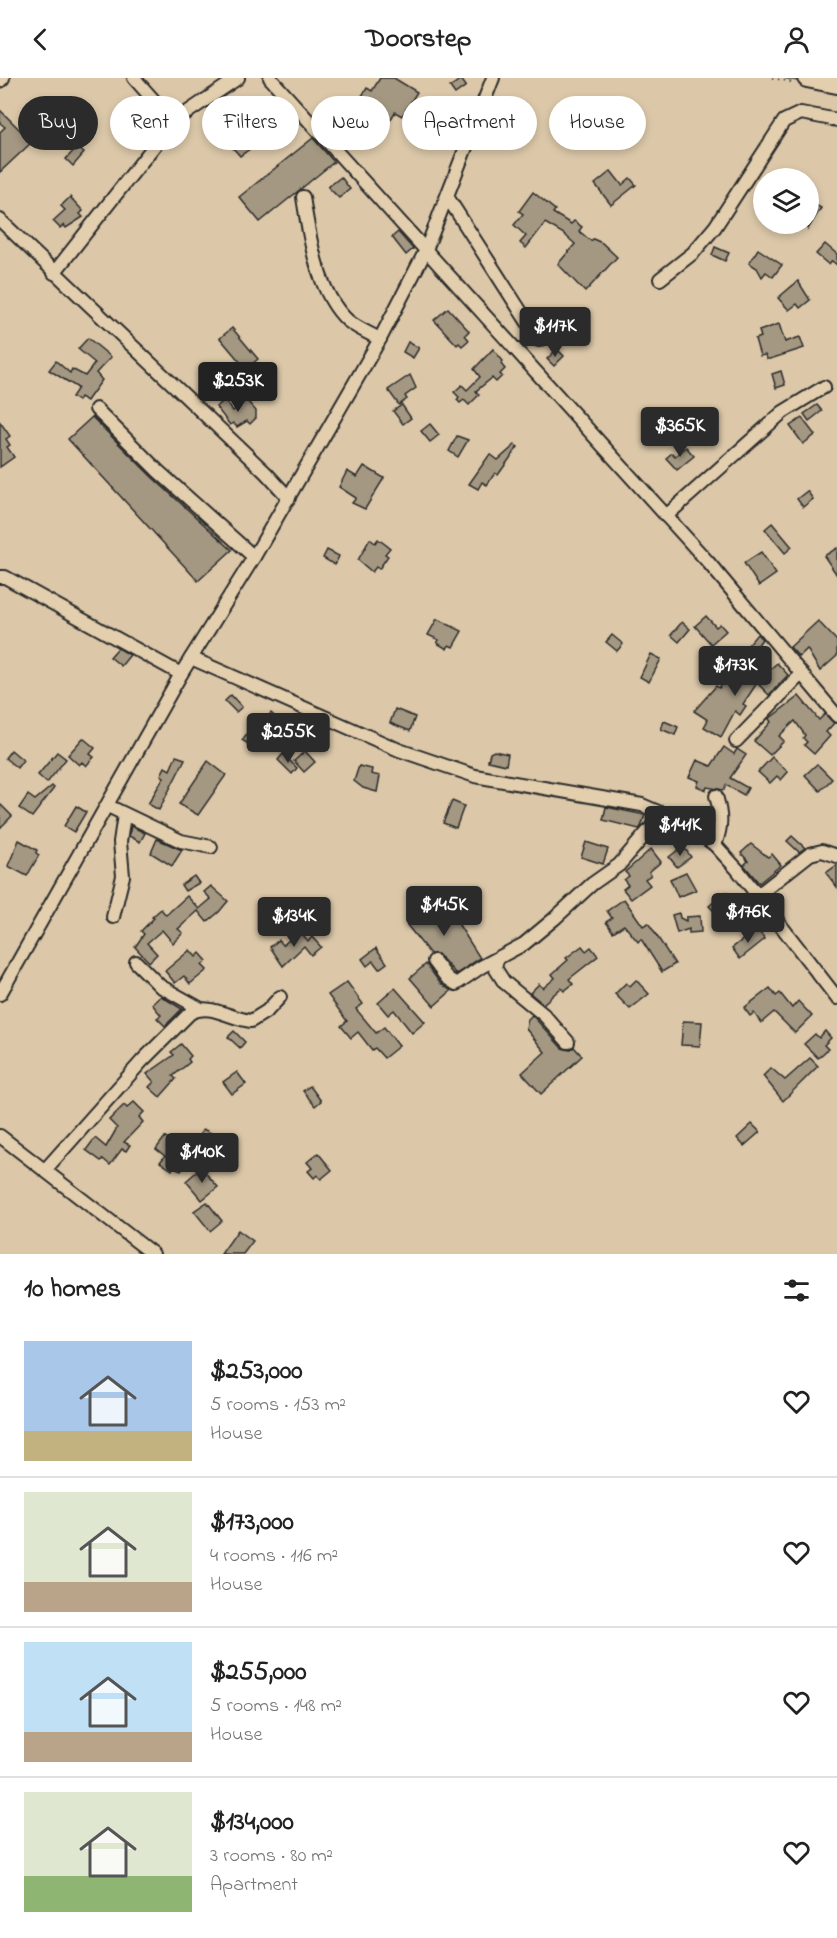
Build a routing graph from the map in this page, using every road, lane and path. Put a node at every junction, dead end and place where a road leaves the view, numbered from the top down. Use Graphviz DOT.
graph roads {
  1 [pos="134,78"];
  2 [pos="238,78"];
  3 [pos="270,78"];
  4 [pos="493,78"];
  5 [pos="807,78"];
  6 [pos="837,84"];
  7 [pos="150,96"];
  8 [pos="190,110"];
  9 [pos="837,120"];
  10 [pos="151,150"];
  11 [pos="303,196"];
  12 [pos="448,198"];
  13 [pos="0,220"];
  14 [pos="425,252"];
  15 [pos="54,273"];
  16 [pos="660,279"];
  17 [pos="380,339"];
  18 [pos="539,340"];
  19 [pos="824,387"];
  20 [pos="96,409"];
  21 [pos="289,498"];
  22 [pos="666,516"];
  23 [pos="254,557"];
  24 [pos="0,577"];
  25 [pos="191,658"];
  26 [pos="181,674"];
  27 [pos="801,674"];
  28 [pos="837,716"];
  29 [pos="736,741"];
  30 [pos="716,796"];
  31 [pos="108,806"];
  32 [pos="663,814"];
  33 [pos="123,815"];
  34 [pos="715,845"];
  35 [pos="211,847"];
  36 [pos="837,856"];
  37 [pos="758,895"];
  38 [pos="112,917"];
  39 [pos="497,959"];
  40 [pos="434,961"];
  41 [pos="136,963"];
  42 [pos="0,994"];
  43 [pos="280,998"];
  44 [pos="837,998"];
  45 [pos="199,1008"];
  46 [pos="568,1042"];
  47 [pos="0,1137"];
  48 [pos="45,1170"];
  49 [pos="153,1254"];
  1 -- 7 [label="street"];
  2 -- 8 [label="street"];
  3 -- 14 [label="street"];
  4 -- 12 [label="street"];
  5 -- 6 [label="highway"];
  9 -- 16 [label="street"];
  10 -- 15 [label="street"];
  11 -- 17 [label="street"];
  12 -- 14 [label="street"];
  12 -- 18 [label="street"];
  13 -- 15 [label="street"];
  14 -- 17 [label="street"];
  14 -- 22 [label="street"];
  15 -- 21 [label="street"];
  17 -- 21 [label="street"];
  19 -- 22 [label="street"];
  20 -- 23 [label="street"];
  21 -- 23 [label="street"];
  22 -- 27 [label="street"];
  23 -- 25 [label="street"];
  24 -- 26 [label="street"];
  25 -- 26 [label="street"];
  25 -- 32 [label="street"];
  26 -- 31 [label="street"];
  27 -- 28 [label="street"];
  27 -- 29 [label="street"];
  30 -- 34 [label="street"];
  31 -- 33 [label="street"];
  31 -- 42 [label="street"];
  32 -- 34 [label="street"];
  32 -- 39 [label="street"];
  33 -- 35 [label="street"];
  33 -- 38 [label="street"];
  34 -- 37 [label="street"];
  36 -- 37 [label="street"];
  37 -- 44 [label="street"];
  39 -- 40 [label="street"];
  39 -- 46 [label="street"];
  41 -- 45 [label="street"];
  43 -- 45 [label="street"];
  45 -- 48 [label="street"];
  47 -- 48 [label="street"];
  48 -- 49 [label="street"];
}
